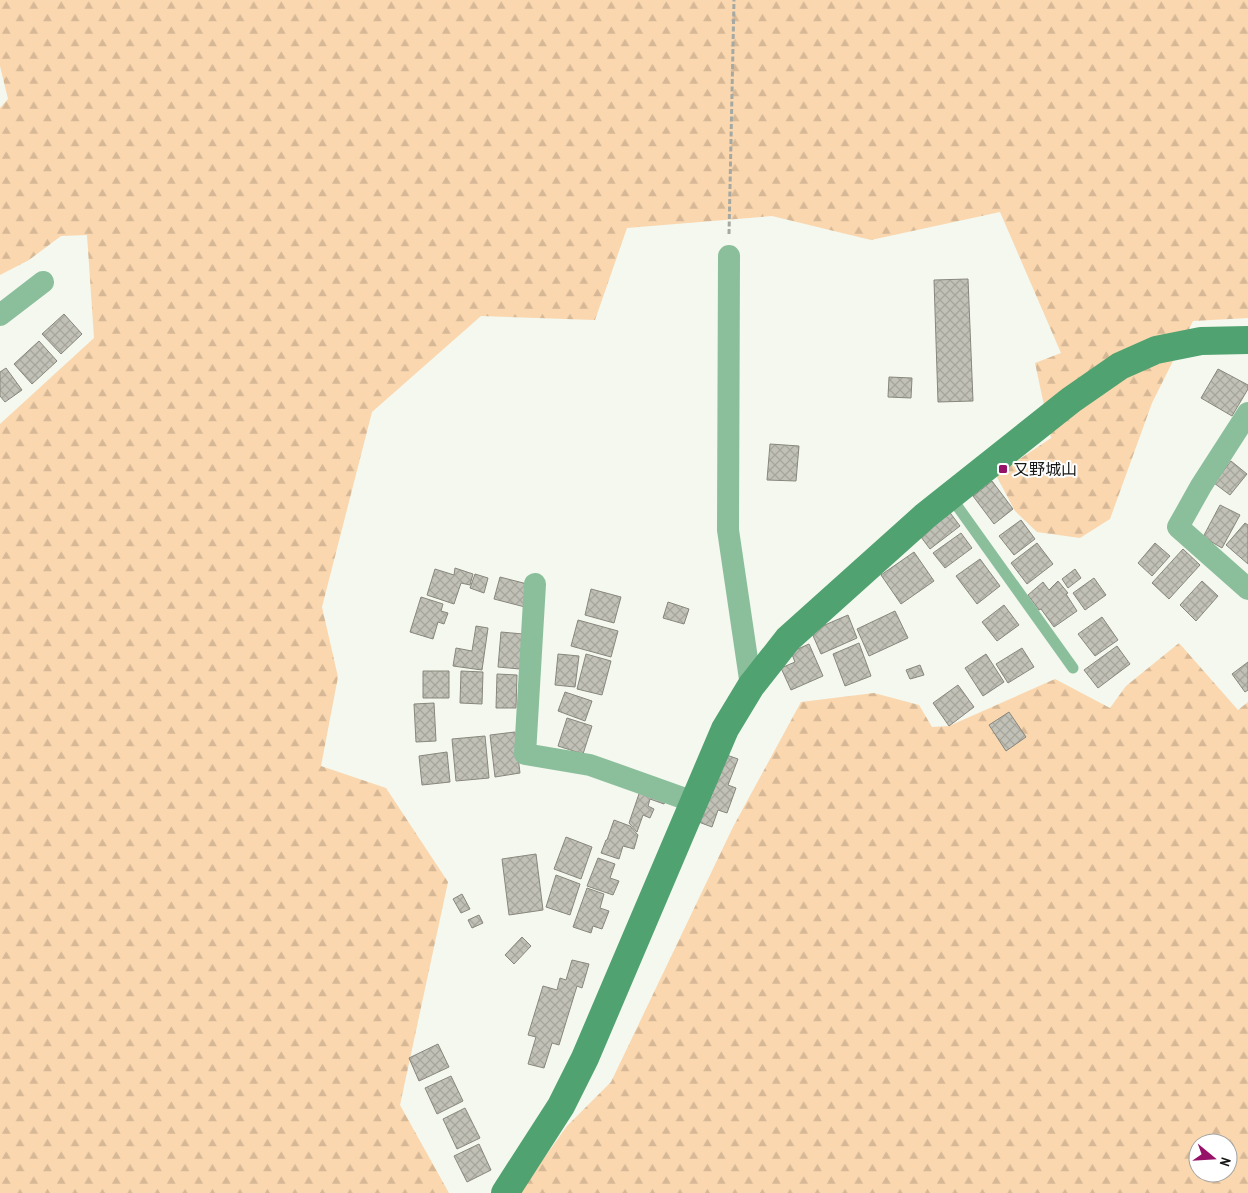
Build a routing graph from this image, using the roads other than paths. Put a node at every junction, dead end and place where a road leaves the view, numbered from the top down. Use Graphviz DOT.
graph roads {
  1 [pos="729,256"];
  2 [pos="43,282"];
  3 [pos="0,315"];
  4 [pos="1248,340"];
  5 [pos="1248,413"];
  6 [pos="950,496"];
  7 [pos="535,584"];
  8 [pos="1248,588"];
  9 [pos="1073,668"];
  10 [pos="751,686"];
  11 [pos="694,802"];
  12 [pos="506,1193"];
  1 -- 10 [label="street"];
  2 -- 3 [label="street"];
  4 -- 6 [label="street"];
  5 -- 8 [label="street"];
  6 -- 9 [label="lane"];
  6 -- 10 [label="street"];
  7 -- 11 [label="street"];
  10 -- 11 [label="street"];
  11 -- 12 [label="street"];
}
